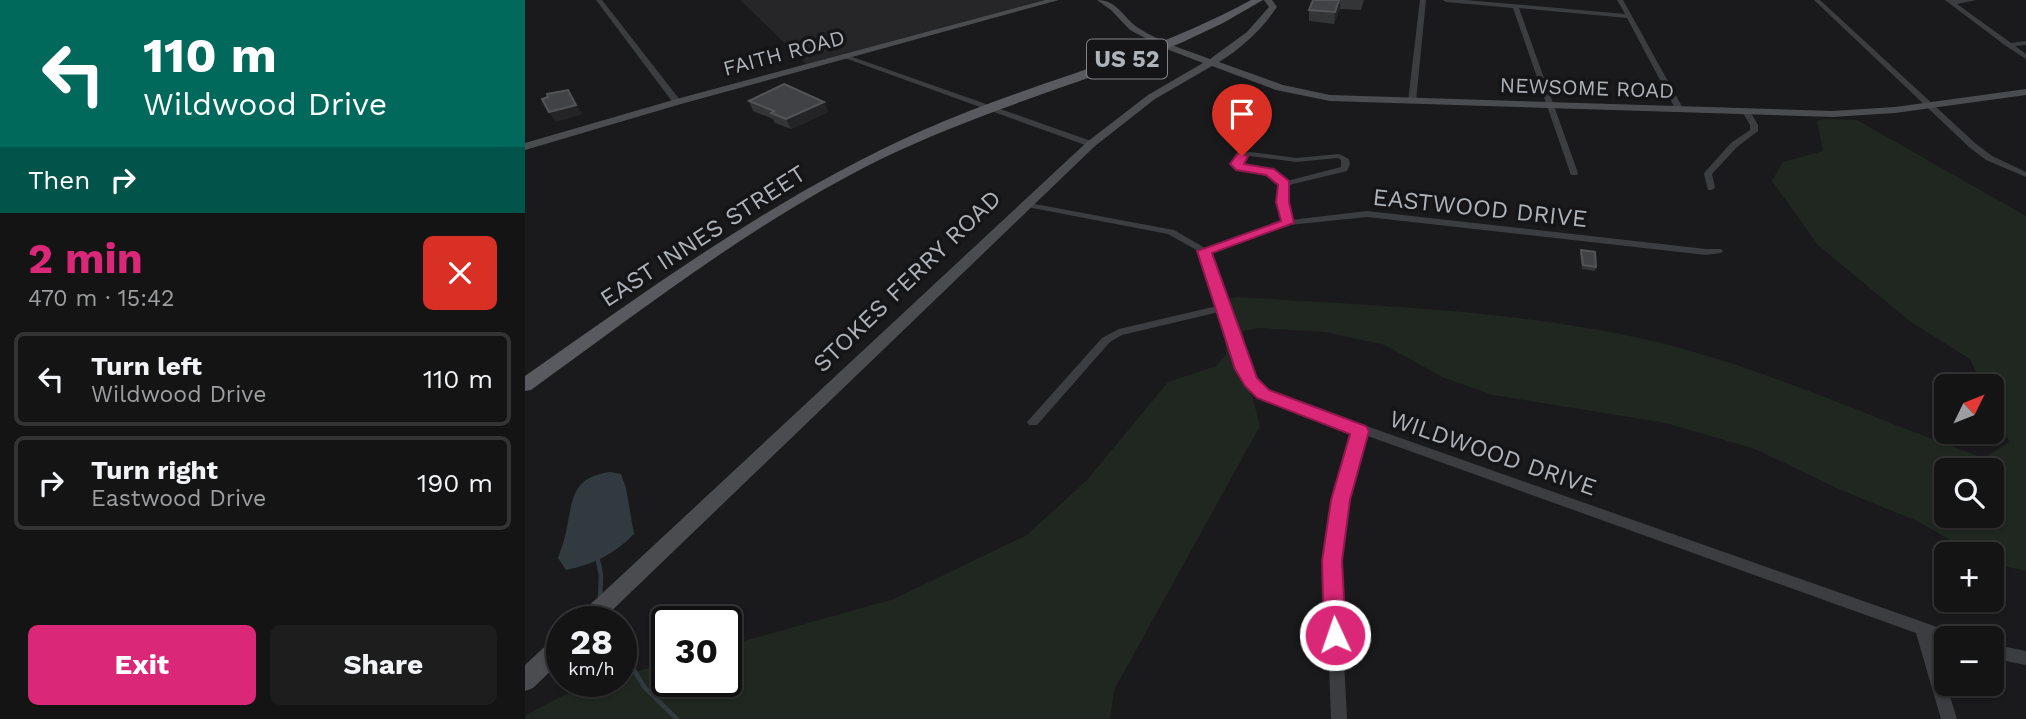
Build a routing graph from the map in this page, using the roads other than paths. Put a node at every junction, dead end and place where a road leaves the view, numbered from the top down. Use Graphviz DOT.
graph roads {
  1 [pos="599,0"];
  2 [pos="1055,0"];
  3 [pos="1101,0"];
  4 [pos="1258,0"];
  5 [pos="1423,0"];
  6 [pos="1446,0"];
  7 [pos="1621,0"];
  8 [pos="1817,0"];
  9 [pos="1973,0"];
  10 [pos="1950,2"];
  11 [pos="1244,4"];
  12 [pos="1270,5"];
  13 [pos="1515,6"];
  14 [pos="1628,16"];
  15 [pos="1159,43"];
  16 [pos="2026,43"];
  17 [pos="2008,45"];
  18 [pos="844,56"];
  19 [pos="2026,57"];
  20 [pos="1211,63"];
  21 [pos="2026,92"];
  22 [pos="1412,101"];
  23 [pos="677,102"];
  24 [pos="1552,106"];
  25 [pos="1930,106"];
  26 [pos="992,107"];
  27 [pos="1680,110"];
  28 [pos="1747,113"];
  29 [pos="1091,144"];
  30 [pos="526,146"];
  31 [pos="1574,173"];
  32 [pos="2026,175"];
  33 [pos="1285,184"];
  34 [pos="1711,188"];
  35 [pos="1027,204"];
  36 [pos="1288,223"];
  37 [pos="1204,251"];
  38 [pos="1715,251"];
  39 [pos="1222,308"];
  40 [pos="525,385"];
  41 [pos="1033,422"];
  42 [pos="1360,431"];
  43 [pos="603,606"];
  44 [pos="1922,628"];
  45 [pos="1934,632"];
  46 [pos="2004,654"];
  47 [pos="2026,658"];
  48 [pos="546,660"];
  49 [pos="525,680"];
  50 [pos="1339,719"];
  51 [pos="1949,719"];
  1 -- 23 [label="street"];
  2 -- 18 [label="street, FAITH ROAD"];
  3 -- 15 [label="street, NEWSOME ROAD"];
  4 -- 11 [label="main road, EAST INNES STREET / US 52"];
  5 -- 22 [label="street"];
  6 -- 13 [label="street"];
  7 -- 14 [label="street"];
  8 -- 25 [label="street"];
  9 -- 10 [label="street"];
  10 -- 17 [label="street"];
  11 -- 12 [label="main road"];
  11 -- 15 [label="main road, EAST INNES STREET / US 52"];
  12 -- 20 [label="street, STOKES FERRY ROAD"];
  13 -- 14 [label="street"];
  13 -- 24 [label="street"];
  14 -- 27 [label="street"];
  15 -- 20 [label="street, NEWSOME ROAD"];
  15 -- 26 [label="main road, EAST INNES STREET / US 52"];
  16 -- 17 [label="street"];
  17 -- 19 [label="street"];
  18 -- 23 [label="street, FAITH ROAD"];
  18 -- 26 [label="street"];
  20 -- 22 [label="street, NEWSOME ROAD"];
  20 -- 29 [label="street, STOKES FERRY ROAD"];
  21 -- 25 [label="street, NEWSOME ROAD"];
  22 -- 24 [label="street, NEWSOME ROAD"];
  23 -- 30 [label="street, FAITH ROAD"];
  24 -- 27 [label="street, NEWSOME ROAD"];
  24 -- 31 [label="street"];
  25 -- 28 [label="street, NEWSOME ROAD"];
  25 -- 32 [label="street"];
  26 -- 29 [label="street"];
  26 -- 40 [label="main road, EAST INNES STREET / US 52"];
  27 -- 28 [label="street, NEWSOME ROAD"];
  28 -- 34 [label="street"];
  29 -- 35 [label="street, STOKES FERRY ROAD"];
  33 -- 33 [label="street"];
  33 -- 36 [label="street"];
  35 -- 37 [label="street"];
  35 -- 43 [label="street, STOKES FERRY ROAD"];
  36 -- 37 [label="street, EASTWOOD DRIVE"];
  36 -- 38 [label="street, EASTWOOD DRIVE"];
  37 -- 39 [label="street, WILDWOOD DRIVE"];
  39 -- 41 [label="street"];
  39 -- 42 [label="street, WILDWOOD DRIVE"];
  42 -- 44 [label="street, WILDWOOD DRIVE"];
  42 -- 50 [label="street"];
  44 -- 45 [label="street, WILDWOOD DRIVE"];
  44 -- 51 [label="street"];
  46 -- 47 [label="street"];
  48 -- 49 [label="street"];
}
